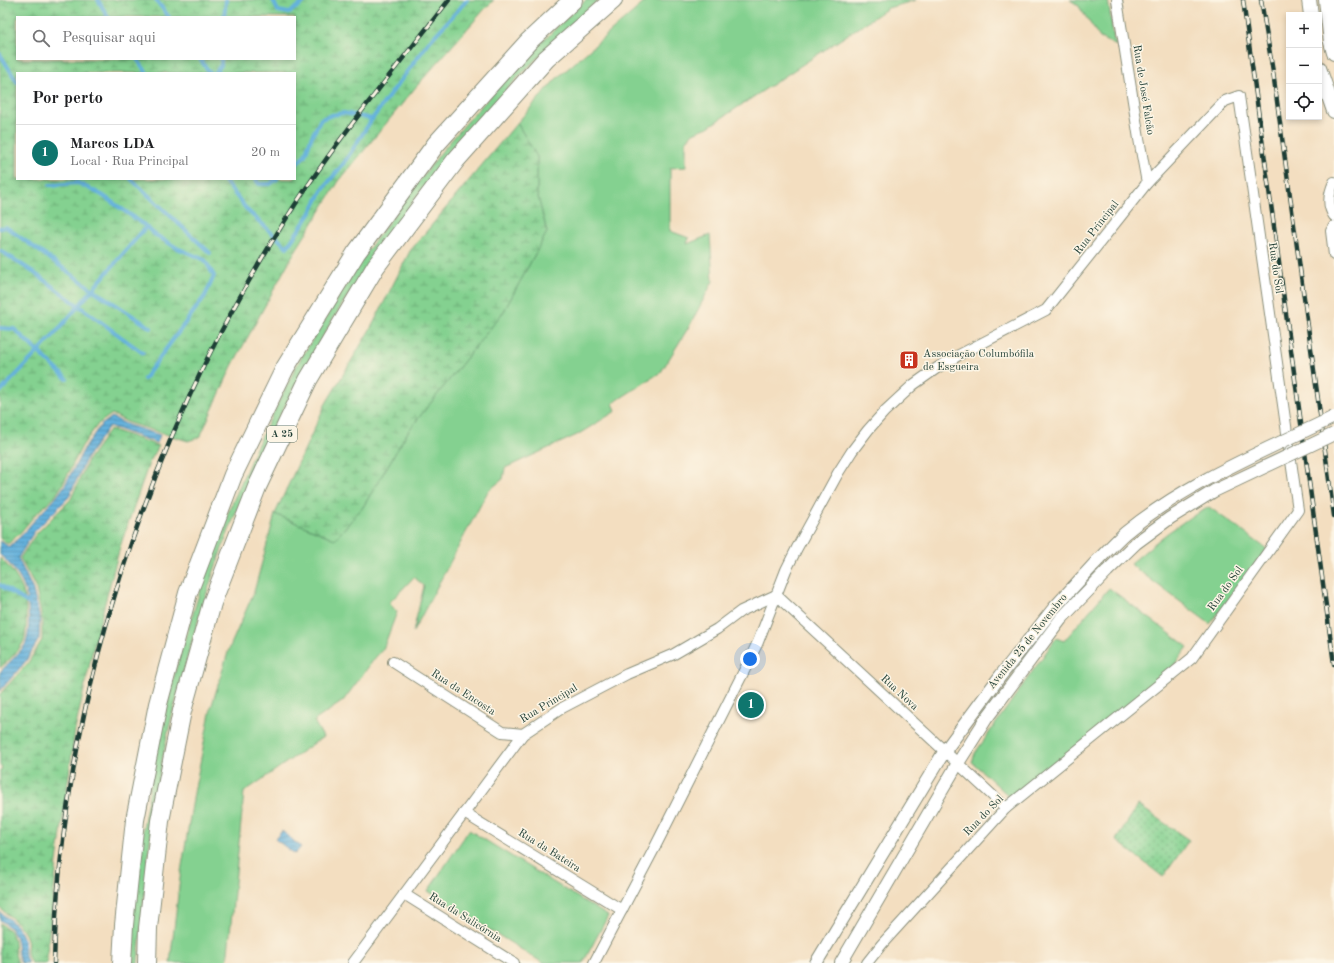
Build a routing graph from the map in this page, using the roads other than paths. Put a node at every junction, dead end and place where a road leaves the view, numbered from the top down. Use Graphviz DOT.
graph roads {
  1 [pos="573,0"];
  2 [pos="613,0"];
  3 [pos="1117,0"];
  4 [pos="1309,0"];
  5 [pos="1326,0"];
  6 [pos="1311,12"];
  7 [pos="1334,53"];
  8 [pos="1322,77"];
  9 [pos="1239,96"];
  10 [pos="1334,111"];
  11 [pos="1334,182"];
  12 [pos="1147,183"];
  13 [pos="1334,216"];
  14 [pos="1334,226"];
  15 [pos="1334,255"];
  16 [pos="1334,417"];
  17 [pos="1334,434"];
  18 [pos="776,595"];
  19 [pos="393,662"];
  20 [pos="523,734"];
  21 [pos="944,752"];
  22 [pos="958,763"];
  23 [pos="1006,808"];
  24 [pos="464,813"];
  25 [pos="404,894"];
  26 [pos="622,910"];
  27 [pos="122,963"];
  28 [pos="147,963"];
  29 [pos="353,963"];
  30 [pos="514,963"];
  31 [pos="594,963"];
  32 [pos="816,963"];
  33 [pos="841,963"];
  34 [pos="867,963"];
  1 -- 27 [label="highway, A 25"];
  2 -- 28 [label="highway, A 25"];
  3 -- 12 [label="street, Rua de José Falcão"];
  4 -- 6 [label="main road"];
  5 -- 7 [label="main road"];
  8 -- 10 [label="main road"];
  9 -- 12 [label="street, Rua Principal"];
  9 -- 23 [label="street, Rua do Sol"];
  11 -- 13 [label="street"];
  12 -- 18 [label="street, Rua Principal"];
  14 -- 15 [label="street"];
  16 -- 21 [label="street, Avenida 25 de Novembro, bridge"];
  17 -- 22 [label="street, Avenida 25 de Novembro, bridge"];
  18 -- 20 [label="street, Rua Principal"];
  18 -- 21 [label="street, Rua Nova"];
  18 -- 26 [label="street, Rua Principal"];
  19 -- 20 [label="street, Rua da Encosta"];
  20 -- 24 [label="street, Rua Principal"];
  21 -- 22 [label="street, Rua Nova"];
  21 -- 32 [label="street, Avenida 25 de Novembro"];
  22 -- 23 [label="street, Rua Nova"];
  22 -- 33 [label="street, Avenida 25 de Novembro"];
  23 -- 34 [label="street, Rua do Sol"];
  24 -- 25 [label="street, Rua Principal"];
  24 -- 26 [label="street, Rua da Bateira"];
  25 -- 29 [label="street, Rua Principal"];
  25 -- 30 [label="street, Rua da Salicórnia"];
  26 -- 31 [label="street, Rua Principal"];
}
